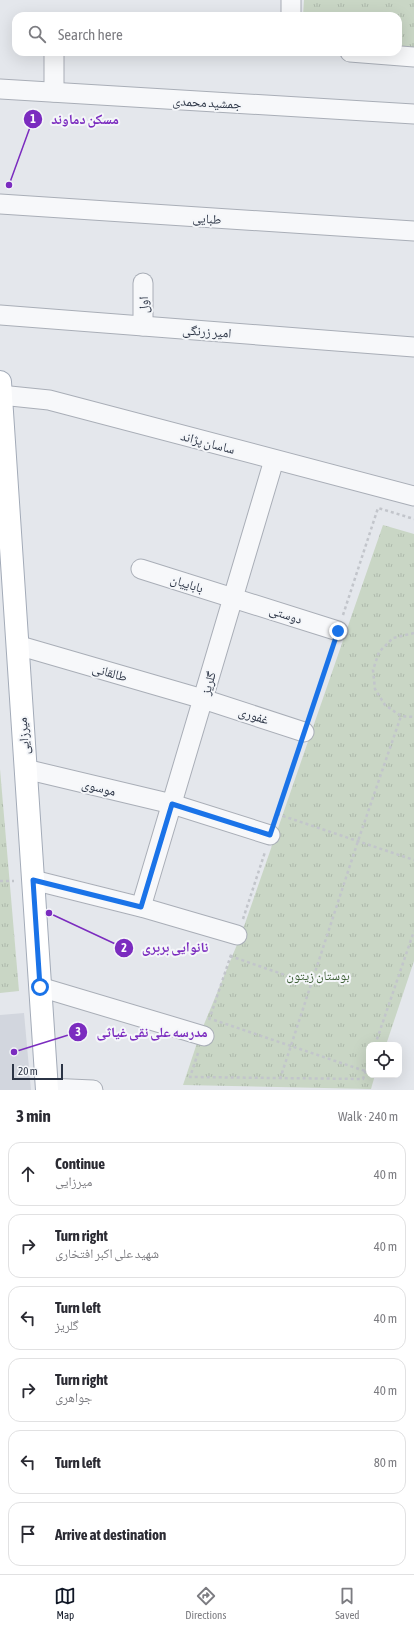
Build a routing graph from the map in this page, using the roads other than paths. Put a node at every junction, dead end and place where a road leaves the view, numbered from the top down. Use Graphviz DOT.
graph roads {
  1 [pos="291,0"];
  2 [pos="290,12"];
  3 [pos="54,56"];
  4 [pos="401,56"];
  5 [pos="414,57"];
  6 [pos="0,89"];
  7 [pos="54,92"];
  8 [pos="414,114"];
  9 [pos="0,204"];
  10 [pos="414,231"];
  11 [pos="143,283"];
  12 [pos="0,315"];
  13 [pos="143,326"];
  14 [pos="414,347"];
  15 [pos="0,392"];
  16 [pos="274,460"];
  17 [pos="414,496"];
  18 [pos="141,569"];
  19 [pos="233,597"];
  20 [pos="338,631"];
  21 [pos="17,645"];
  22 [pos="203,699"];
  23 [pos="304,732"];
  24 [pos="25,769"];
  25 [pos="172,804"];
  26 [pos="270,835"];
  27 [pos="33,880"];
  28 [pos="141,907"];
  29 [pos="237,935"];
  30 [pos="40,987"];
  31 [pos="204,1036"];
  32 [pos="47,1089"];
  33 [pos="93,1090"];
  1 -- 2 [label="street"];
  3 -- 7 [label="street"];
  4 -- 5 [label="street"];
  6 -- 7 [label="street, جمشید محمدی"];
  7 -- 8 [label="street, جمشید محمدی"];
  9 -- 10 [label="street, طبایی"];
  11 -- 13 [label="street, اول"];
  12 -- 13 [label="street, امیر زرنگی"];
  13 -- 14 [label="street, امیر زرنگی"];
  15 -- 16 [label="street, ساسان پژاند"];
  15 -- 21 [label="main road, میرزایی"];
  16 -- 17 [label="street, ساسان پژاند"];
  16 -- 19 [label="street, گلریز"];
  18 -- 19 [label="street, باباییان"];
  19 -- 20 [label="street, دوستی"];
  19 -- 22 [label="street, گلریز"];
  21 -- 22 [label="street, طالقانی"];
  21 -- 24 [label="main road, میرزایی"];
  22 -- 23 [label="street, غفوری"];
  22 -- 25 [label="street, گلریز"];
  24 -- 25 [label="street, موسوی"];
  24 -- 27 [label="main road, میرزایی"];
  25 -- 26 [label="street, موسوی"];
  25 -- 28 [label="street, گلریز"];
  27 -- 28 [label="street"];
  27 -- 30 [label="main road, میرزایی"];
  28 -- 29 [label="street"];
  30 -- 31 [label="street"];
  30 -- 32 [label="main road, میرزایی"];
  32 -- 33 [label="street"];
}
